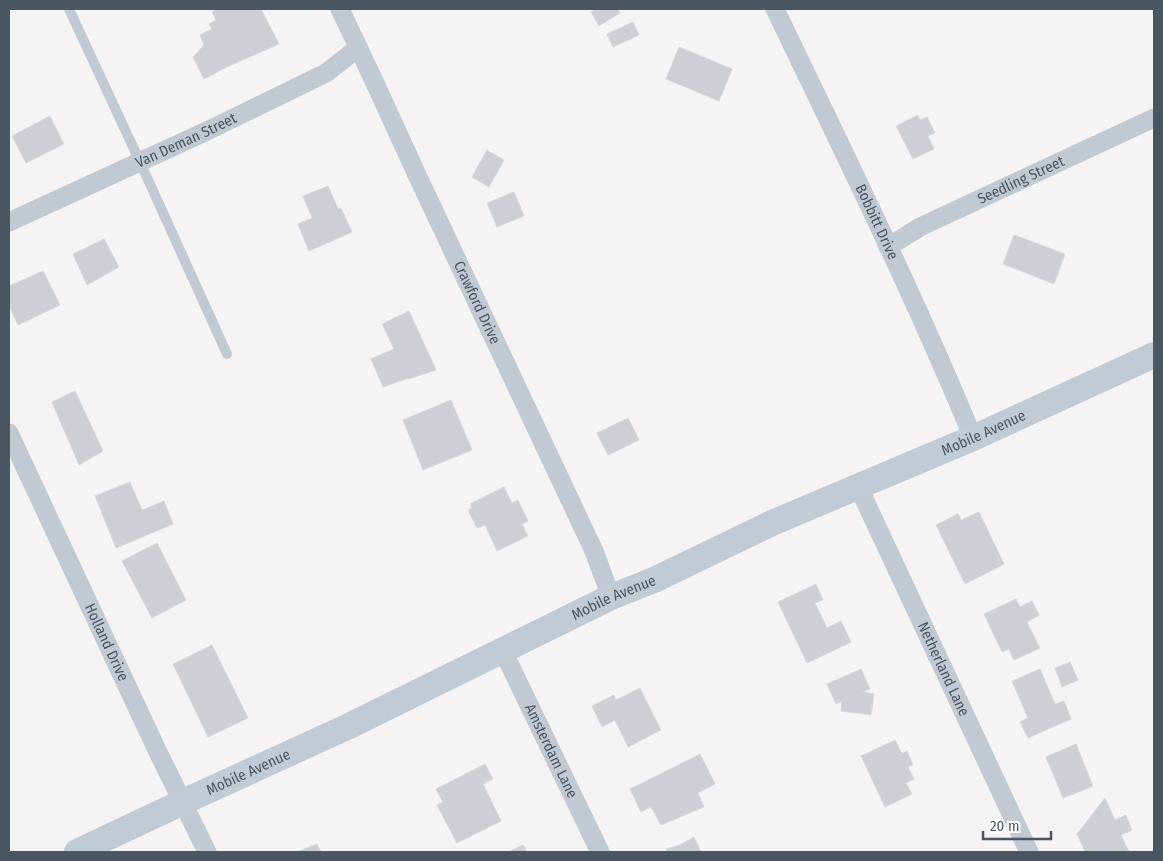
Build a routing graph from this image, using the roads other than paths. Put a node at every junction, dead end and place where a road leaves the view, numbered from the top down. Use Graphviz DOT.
graph roads {
  1 [pos="69,9"];
  2 [pos="775,9"];
  3 [pos="343,10"];
  4 [pos="358,48"];
  5 [pos="1154,118"];
  6 [pos="140,162"];
  7 [pos="9,222"];
  8 [pos="888,247"];
  9 [pos="227,354"];
  10 [pos="1154,355"];
  11 [pos="9,433"];
  12 [pos="973,438"];
  13 [pos="858,486"];
  14 [pos="611,597"];
  15 [pos="504,650"];
  16 [pos="183,802"];
  17 [pos="77,852"];
  18 [pos="207,852"];
  19 [pos="600,852"];
  20 [pos="1029,852"];
  1 -- 6 [label="lane"];
  2 -- 8 [label="street, Bobbitt Drive"];
  3 -- 4 [label="street, Crawford Drive"];
  4 -- 6 [label="street, Van Deman Street"];
  4 -- 14 [label="street, Crawford Drive"];
  5 -- 8 [label="street, Seedling Street"];
  6 -- 7 [label="street, Van Deman Street"];
  6 -- 9 [label="lane"];
  8 -- 12 [label="street, Bobbitt Drive"];
  10 -- 12 [label="street, Mobile Avenue"];
  11 -- 16 [label="street, Holland Drive"];
  12 -- 13 [label="street, Mobile Avenue"];
  13 -- 14 [label="street, Mobile Avenue"];
  13 -- 20 [label="street, Netherland Lane"];
  14 -- 15 [label="street, Mobile Avenue"];
  15 -- 16 [label="street, Mobile Avenue"];
  15 -- 19 [label="street, Amsterdam Lane"];
  16 -- 17 [label="street, Mobile Avenue"];
  16 -- 18 [label="street, Holland Drive"];
}
